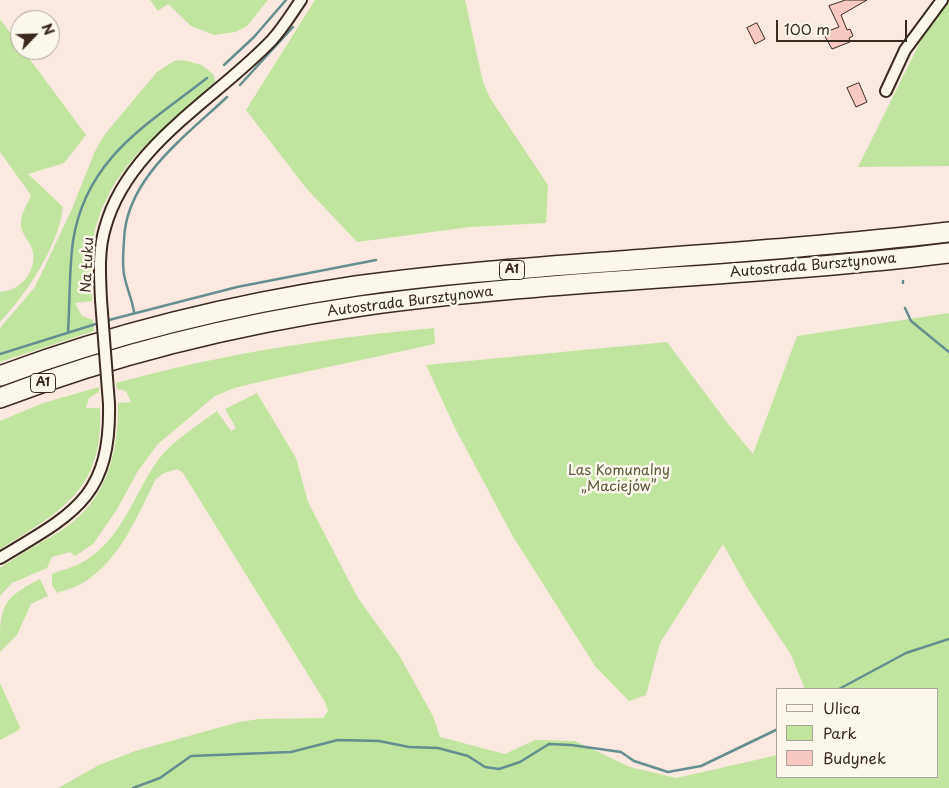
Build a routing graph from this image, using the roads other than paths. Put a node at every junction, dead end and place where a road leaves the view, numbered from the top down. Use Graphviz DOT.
graph roads {
  1 [pos="302,0"];
  2 [pos="942,0"];
  3 [pos="886,91"];
  4 [pos="949,232"];
  5 [pos="949,253"];
  6 [pos="0,376"];
  7 [pos="0,398"];
  8 [pos="0,558"];
  1 -- 8 [label="street, Na Łuku, bridge"];
  2 -- 3 [label="street"];
  4 -- 6 [label="highway, Autostrada Bursztynowa / A1"];
  5 -- 7 [label="highway, Autostrada Bursztynowa / A1"];
}
